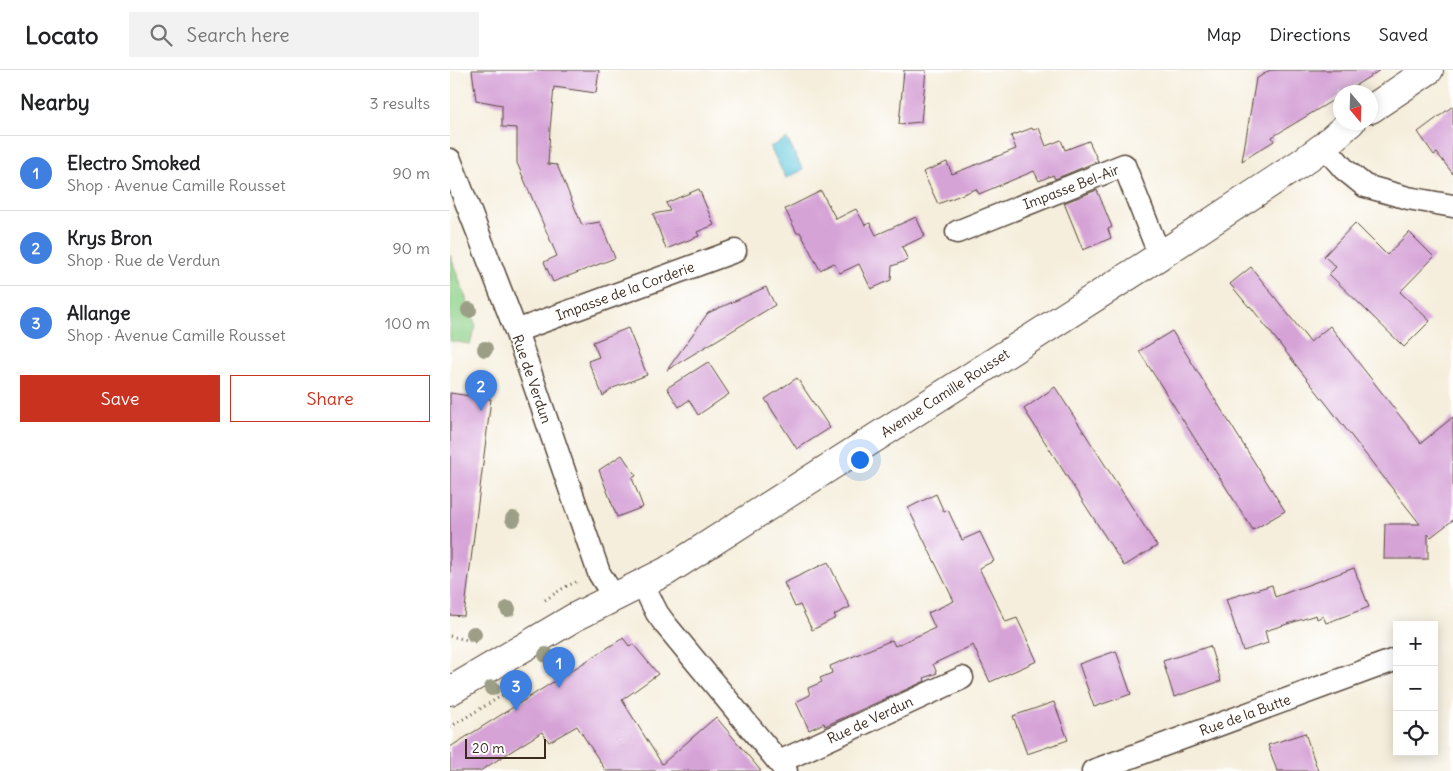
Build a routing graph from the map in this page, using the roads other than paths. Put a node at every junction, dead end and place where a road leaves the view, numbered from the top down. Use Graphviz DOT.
graph roads {
  1 [pos="1429,70"];
  2 [pos="1378,104"];
  3 [pos="1342,130"];
  4 [pos="1324,146"];
  5 [pos="450,160"];
  6 [pos="1453,206"];
  7 [pos="957,232"];
  8 [pos="735,251"];
  9 [pos="1161,255"];
  10 [pos="516,331"];
  11 [pos="642,583"];
  12 [pos="614,597"];
  13 [pos="1393,660"];
  14 [pos="962,678"];
  15 [pos="450,691"];
  16 [pos="782,766"];
  17 [pos="1093,771"];
  1 -- 2 [label="street"];
  3 -- 4 [label="street, Avenue Camille Rousset"];
  4 -- 6 [label="street"];
  4 -- 9 [label="street, Avenue Camille Rousset"];
  5 -- 10 [label="street, Rue de Verdun"];
  7 -- 9 [label="street, Impasse Bel-Air"];
  8 -- 10 [label="street, Impasse de la Corderie"];
  9 -- 11 [label="street, Avenue Camille Rousset"];
  10 -- 12 [label="street, Rue de Verdun"];
  11 -- 12 [label="street, Avenue Camille Rousset"];
  11 -- 16 [label="street, Rue de Verdun"];
  12 -- 15 [label="street, Avenue Camille Rousset"];
  13 -- 17 [label="street, Rue de la Butte"];
  14 -- 16 [label="street, Rue de Verdun"];
}
